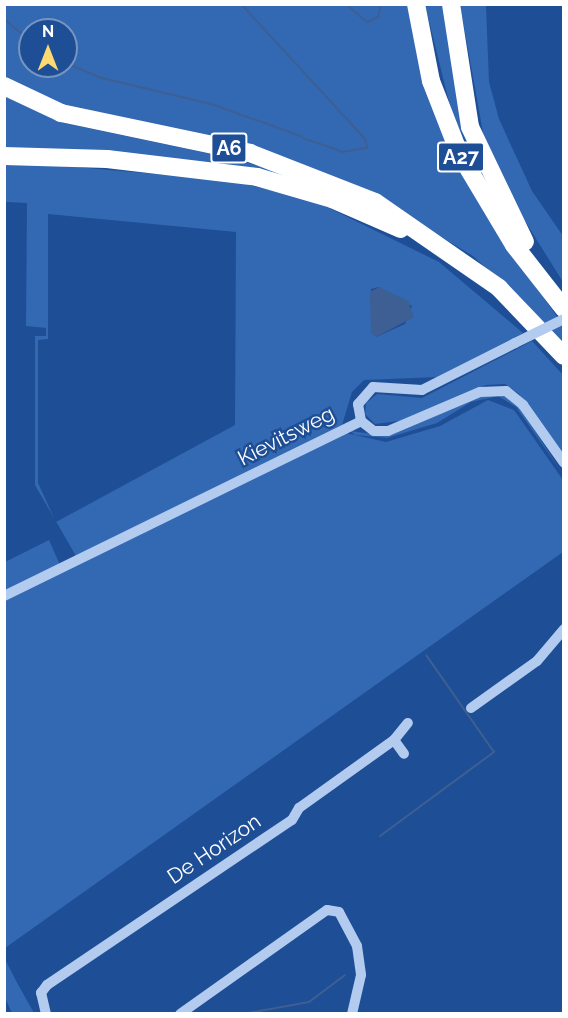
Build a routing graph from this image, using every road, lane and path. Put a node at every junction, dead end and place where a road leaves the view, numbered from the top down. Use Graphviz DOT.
graph roads {
  1 [pos="416,4"];
  2 [pos="452,4"];
  3 [pos="4,86"];
  4 [pos="4,156"];
  5 [pos="442,244"];
  6 [pos="550,289"];
  7 [pos="564,309"];
  8 [pos="564,319"];
  9 [pos="564,356"];
  10 [pos="361,421"];
  11 [pos="564,463"];
  12 [pos="4,596"];
  13 [pos="564,629"];
  14 [pos="471,708"];
  15 [pos="408,723"];
  16 [pos="394,740"];
  17 [pos="404,754"];
  18 [pos="46,1014"];
  19 [pos="180,1014"];
  20 [pos="352,1014"];
  1 -- 6 [label="highway, A27"];
  2 -- 6 [label="highway, A27"];
  3 -- 5 [label="highway, A6"];
  4 -- 5 [label="highway, A6"];
  5 -- 9 [label="highway"];
  6 -- 7 [label="highway, A27"];
  8 -- 10 [label="street, Kievitsweg, bridge"];
  10 -- 11 [label="street"];
  10 -- 12 [label="street, Kievitsweg"];
  13 -- 14 [label="street"];
  15 -- 16 [label="street, De Horizon"];
  16 -- 17 [label="street"];
  16 -- 18 [label="street, De Horizon"];
  19 -- 20 [label="street"];
}
